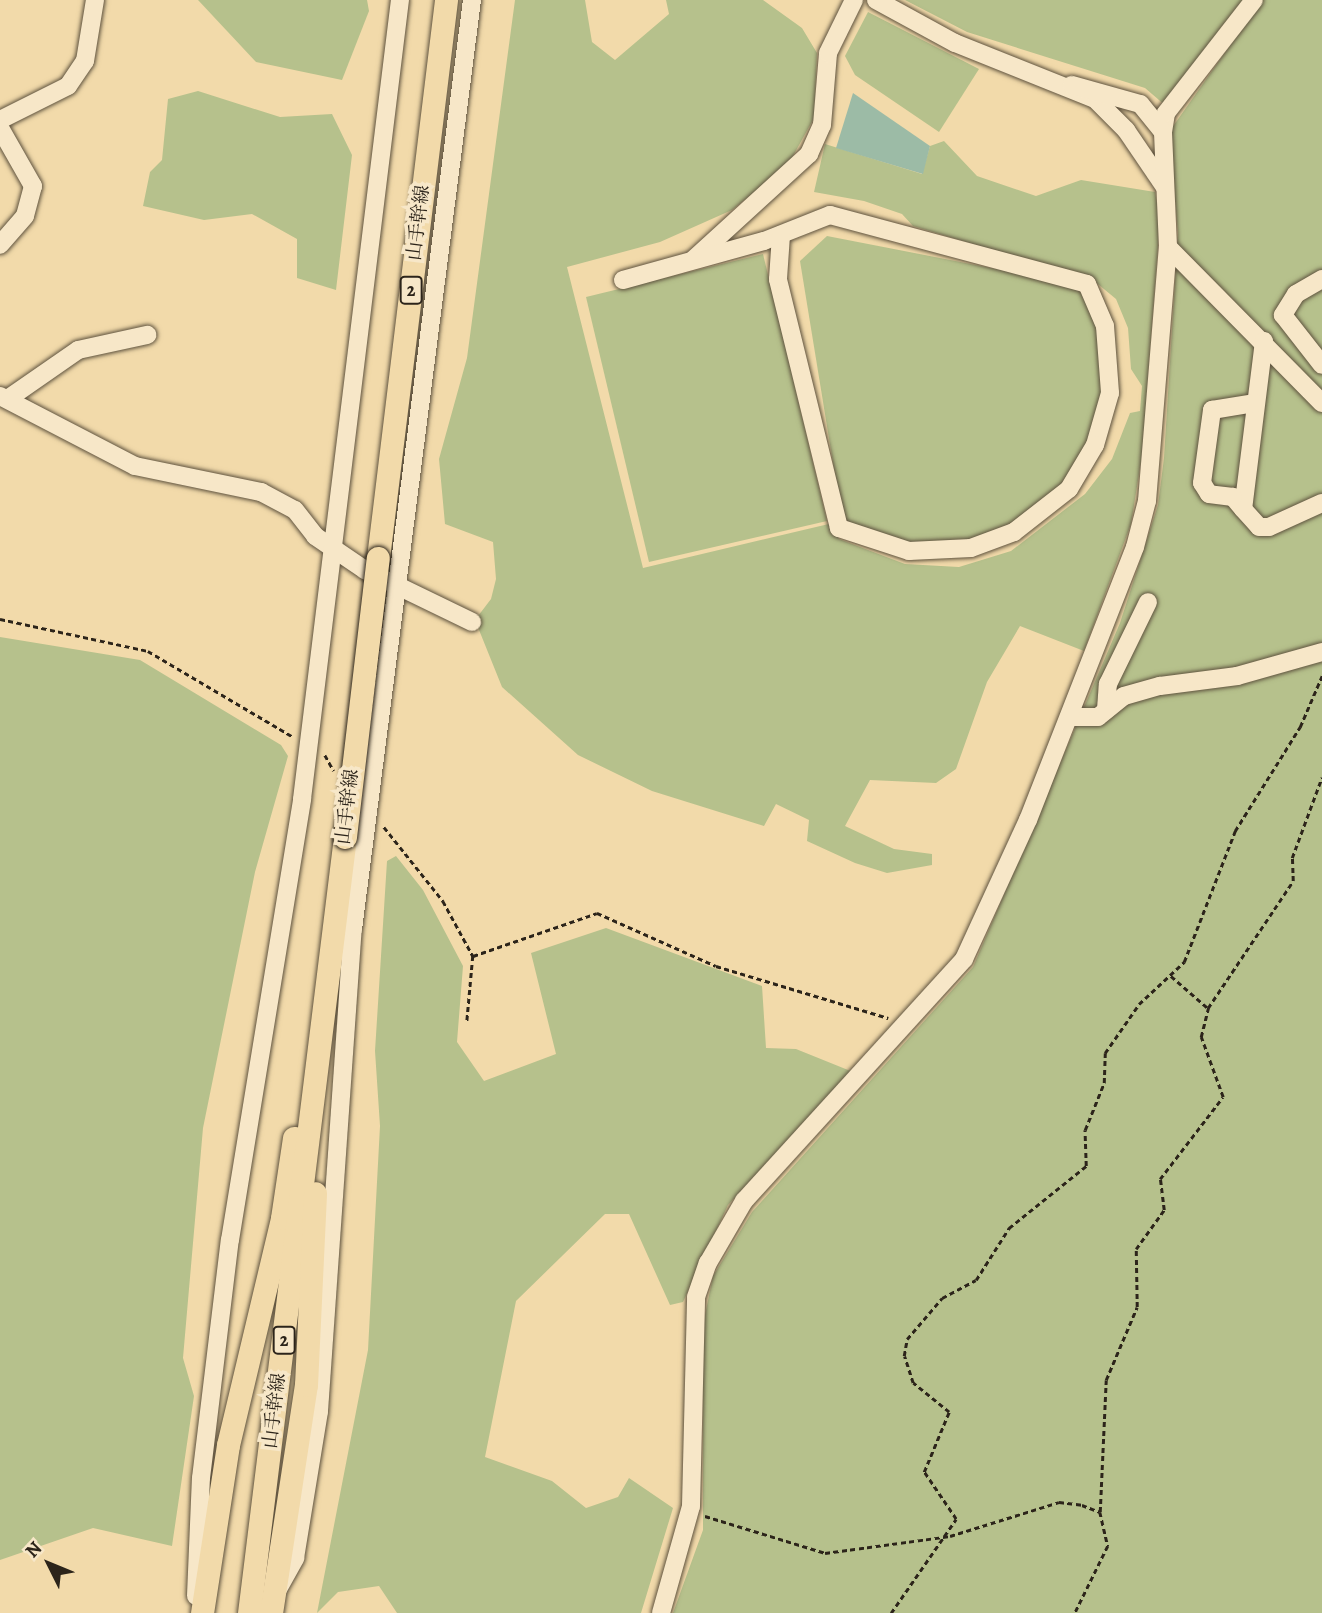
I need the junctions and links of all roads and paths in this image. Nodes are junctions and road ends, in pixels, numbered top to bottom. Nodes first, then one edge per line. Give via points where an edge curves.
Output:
1 (95, 0) edge
2 (400, 0) edge
3 (472, 0) edge
4 (854, 0) edge
5 (876, 0) edge
6 (1254, 0) edge
7 (445, 8) edge
8 (1073, 85) junction
9 (0, 121) edge
10 (0, 128) edge
11 (1163, 132) junction
12 (1164, 186) junction
13 (782, 235) junction
14 (0, 245) edge
15 (1168, 247) junction
16 (694, 259) junction
17 (1322, 279) edge
18 (623, 280) dead end
19 (147, 335) dead end
20 (1264, 341) junction
21 (1322, 365) edge
22 (5, 397) edge
23 (1255, 403) junction
24 (1322, 403) edge
25 (1322, 503) edge
26 (1243, 509) junction
27 (333, 544) junction
28 (397, 586) junction
29 (1148, 602) dead end
30 (0, 619) edge
31 (472, 622) dead end
32 (1322, 652) edge
33 (1322, 676) edge
34 (1106, 710) junction
35 (1070, 717) junction
36 (308, 746) junction
37 (337, 777) dead end
38 (1322, 777) edge
39 (369, 811) junction
40 (330, 935) junction
41 (473, 956) junction
42 (1170, 975) junction
43 (1208, 1008) junction
44 (467, 1022) dead end
45 (910, 1025) junction
46 (318, 1068) junction
47 (691, 1506) junction
48 (1100, 1512) junction
49 (950, 1536) junction
50 (272, 1606) edge
51 (195, 1613) edge
52 (202, 1613) edge
53 (250, 1613) edge
54 (661, 1613) edge
55 (891, 1613) edge
56 (1076, 1613) edge

1 - 9 street via 85,61 68,86
2 - 27 street
3 - 28 street
4 - 16 street via 828,53 822,125 809,154
5 - 8 street via 955,44
6 - 11 street via 1166,113
7 - 40 main road, 山手幹線 / 2, bridge
8 - 11 street via 1140,104
8 - 12 street via 1126,130
10 - 14 street via 33,186 25,216
11 - 12 street
12 - 15 street
13 - 13 street via 813,218 849,217 1087,284 1105,326 1111,393 1096,445 1069,489 1014,532 971,548 909,551 839,528 778,279
13 - 16 street
15 - 20 street
15 - 35 street via 1147,501 1118,600
16 - 18 street
17 - 21 street via 1296,294 1283,316
19 - 22 street via 78,350
20 - 23 street
20 - 24 street
22 - 27 street via 135,466 261,492 295,510 315,536
23 - 26 street
23 - 26 street via 1212,410 1202,484 1209,494 1233,497
25 - 26 street via 1269,527 1259,527
27 - 28 street
27 - 36 street
28 - 31 street
28 - 39 street
29 - 34 street via 1108,684
30 - 36 path via 148,651
32 - 34 street via 1237,676 1160,686 1124,696
33 - 42 path via 1300,727 1235,831 1184,962
34 - 35 street via 1098,717
35 - 45 street via 979,932
36 - 37 path via 324,754
36 - 51 street via 230,1240 201,1478
38 - 43 path via 1295,848 1293,881
39 - 41 path via 443,901
39 - 50 street via 347,990 319,1411 295,1558
40 - 46 main road, 山手幹線 / 2
40 - 52 main road via 282,1218 228,1445
41 - 44 path
41 - 45 path via 597,913 611,915 716,966
42 - 43 path
42 - 49 path via 1139,1004 1105,1053 1104,1083 1085,1130 1086,1166 1009,1228 976,1280 942,1298 907,1339 904,1356 913,1382 949,1412 924,1472 953,1507
43 - 48 path via 1200,1037 1223,1097 1160,1179 1164,1210 1136,1249 1137,1307 1106,1380
45 - 47 street via 744,1202 708,1263 696,1297
46 - 50 main road via 311,1341
46 - 53 main road, 山手幹線 / 2
47 - 49 path via 789,1546 825,1553
47 - 54 street
48 - 49 path via 1059,1502
48 - 56 path via 1108,1546
49 - 55 path

